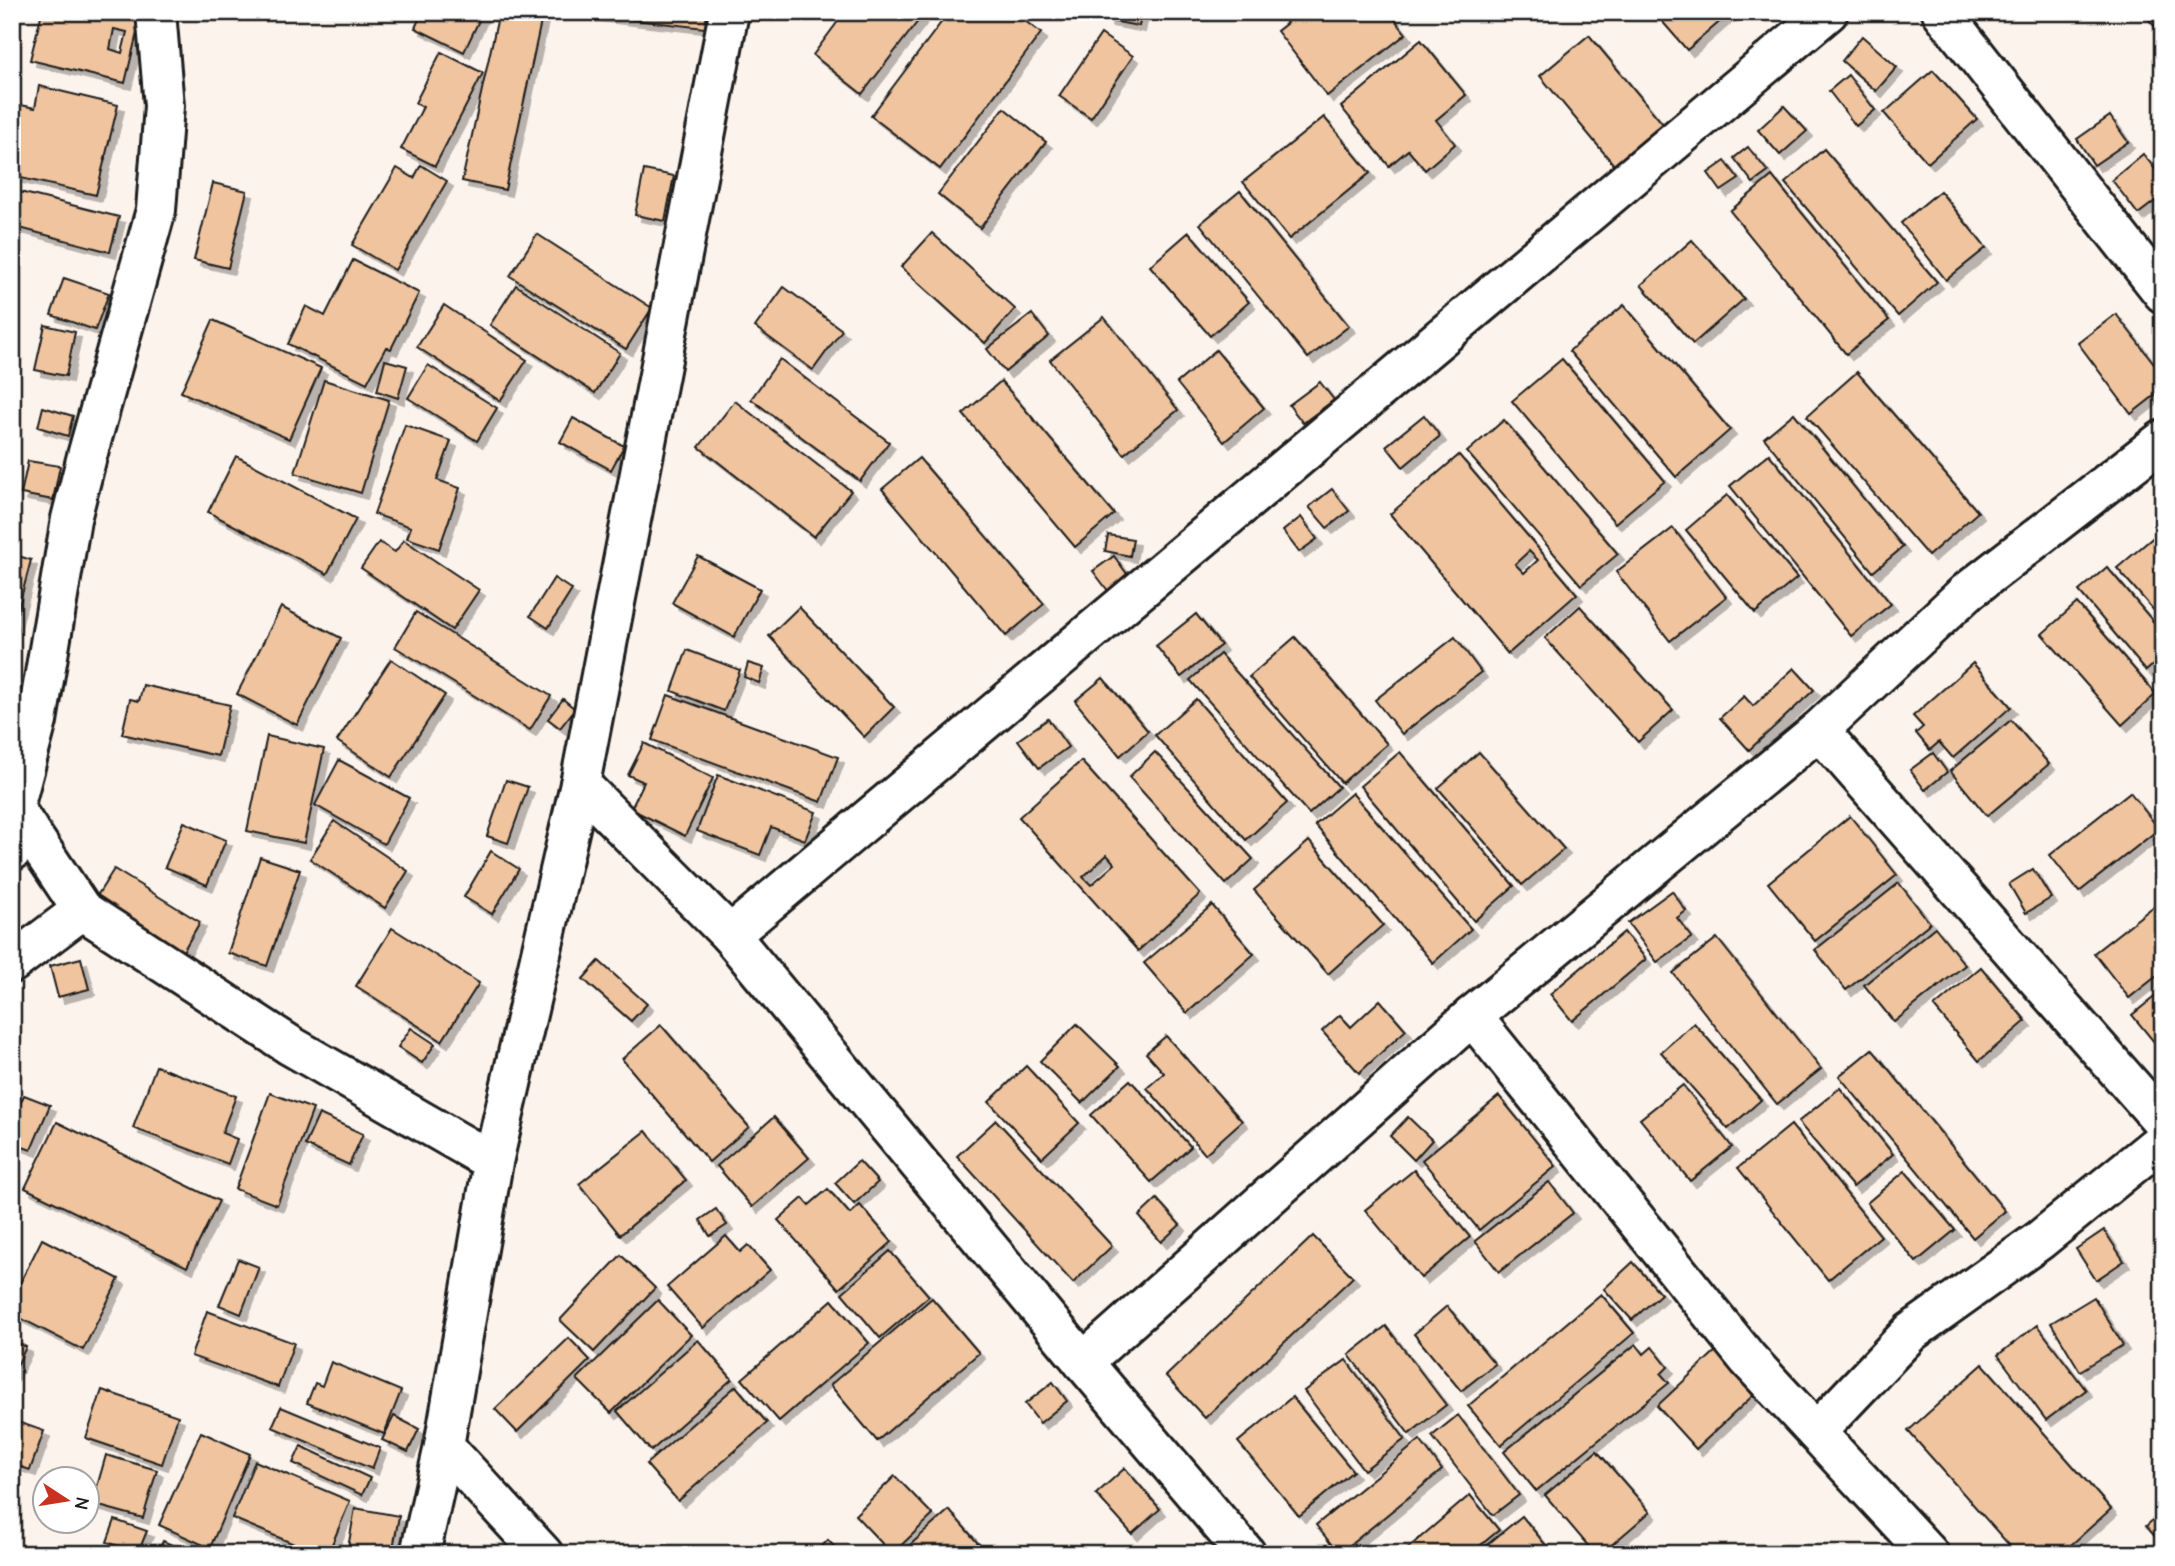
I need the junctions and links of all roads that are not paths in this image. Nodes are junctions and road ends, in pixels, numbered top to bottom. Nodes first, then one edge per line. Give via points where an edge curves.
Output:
1 (156, 12) edge
2 (729, 12) edge
3 (1828, 12) edge
4 (1942, 12) edge
5 (2163, 293) edge
6 (2163, 440) edge
7 (24, 716) edge
8 (1819, 730) junction
9 (580, 784) junction
10 (14, 808) junction
11 (12, 851) edge
12 (82, 910) junction
13 (730, 935) junction
14 (12, 963) edge
15 (1472, 1016) junction
16 (2163, 1122) edge
17 (2163, 1140) edge
18 (492, 1162) junction
19 (1083, 1362) junction
20 (1816, 1432) junction
21 (444, 1446) junction
22 (420, 1554) edge
23 (543, 1554) edge
24 (1246, 1554) edge
25 (1929, 1554) edge

1 - 7 street via 164,106 156,209 87,456
2 - 9 street
3 - 13 street
4 - 5 street
6 - 8 street via 1968,592
7 - 10 street
8 - 15 street
8 - 16 street
9 - 13 street
9 - 18 street
10 - 11 street
10 - 12 street
12 - 14 street
12 - 18 street via 291,1046
13 - 19 street
15 - 19 street
15 - 20 street via 1748,1359
17 - 20 street via 2040,1240 1911,1332
18 - 21 street
19 - 24 street
20 - 25 street
21 - 22 street
21 - 23 street

